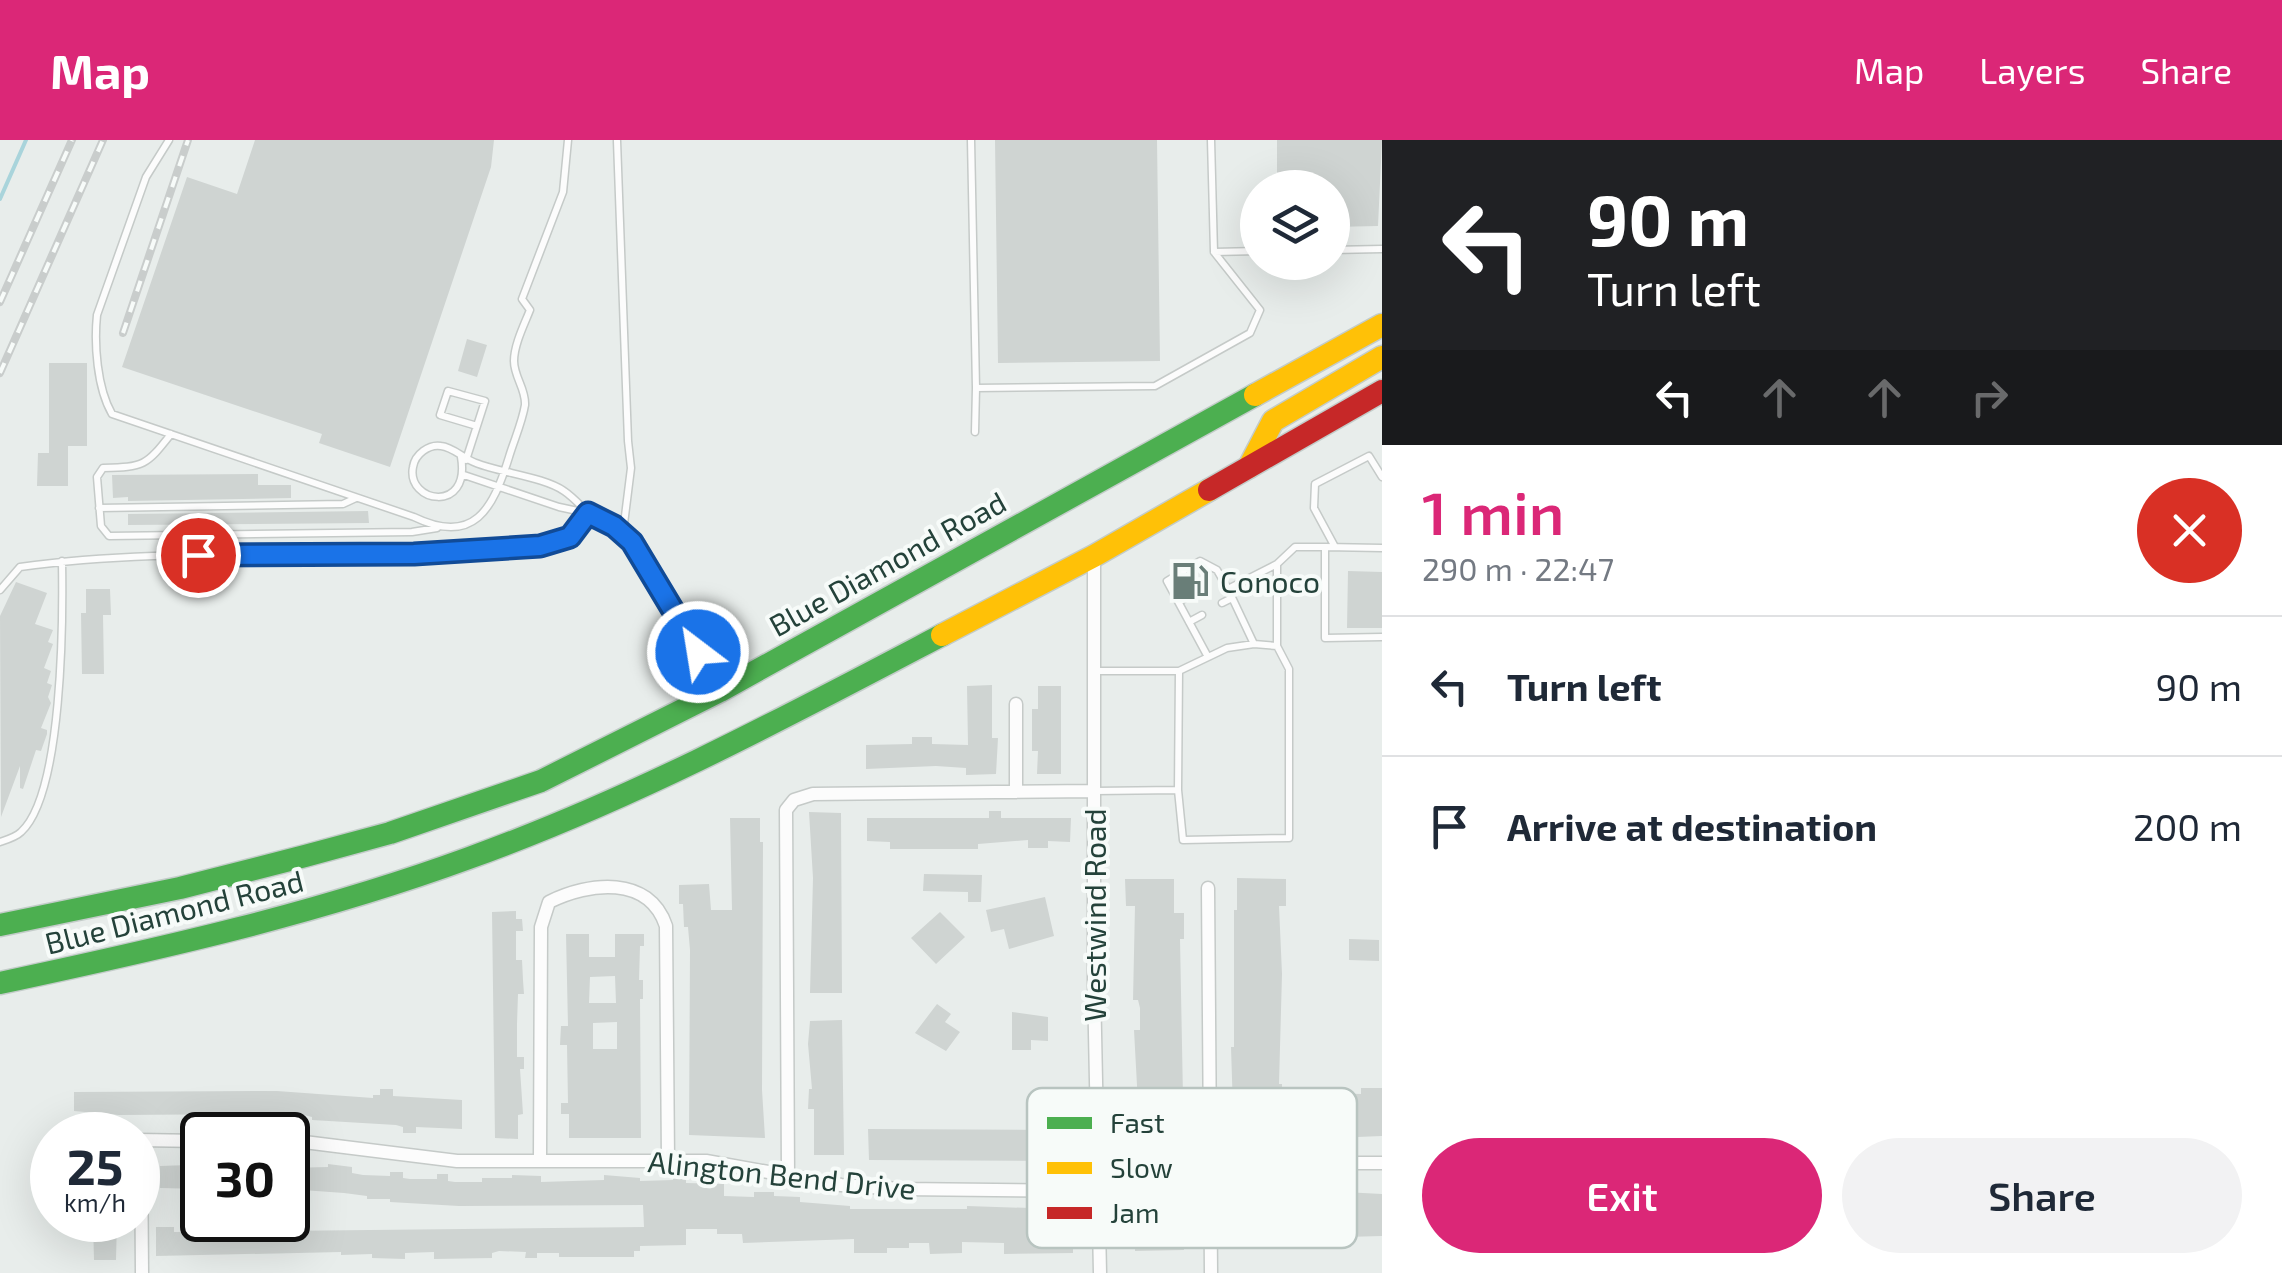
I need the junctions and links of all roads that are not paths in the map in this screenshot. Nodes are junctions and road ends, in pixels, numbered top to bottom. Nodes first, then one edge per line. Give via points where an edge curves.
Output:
1 (169, 140) edge
2 (568, 140) edge
3 (971, 140) edge
4 (1211, 140) edge
5 (617, 141) edge
6 (1382, 249) edge
7 (1350, 250) edge
8 (1240, 251) edge
9 (1214, 252) junction
10 (1382, 325) edge
11 (1382, 358) edge
12 (976, 388) junction
13 (1382, 391) edge
14 (477, 426) junction
15 (975, 432) dead end
16 (171, 434) junction
17 (464, 458) junction
18 (1248, 468) junction
19 (504, 472) junction
20 (464, 475) junction
21 (1382, 478) edge
22 (500, 487) junction
23 (357, 498) junction
24 (99, 512) junction
25 (588, 513) junction
26 (437, 528) junction
27 (623, 534) junction
28 (1325, 548) junction
29 (1335, 548) junction
30 (1382, 548) edge
31 (1094, 556) junction
32 (62, 561) junction
33 (1277, 564) junction
34 (1223, 578) junction
35 (1212, 584) dead end
36 (0, 590) edge
37 (1230, 593) junction
38 (1190, 596) dead end
39 (1179, 602) junction
40 (1222, 603) dead end
41 (1202, 614) dead end
42 (1189, 622) junction
43 (1382, 637) edge
44 (1254, 644) junction
45 (1277, 646) junction
46 (1208, 657) junction
47 (1094, 671) junction
48 (1179, 671) junction
49 (720, 691) junction
50 (1016, 704) dead end
51 (1094, 790) junction
52 (1178, 790) junction
53 (1016, 792) junction
54 (0, 842) edge
55 (1208, 888) dead end
56 (81, 908) junction
57 (0, 914) edge
58 (0, 925) edge
59 (0, 983) edge
60 (1097, 1088) edge
61 (1209, 1088) edge
62 (310, 1143) edge
63 (668, 1159) junction
64 (540, 1160) junction
65 (788, 1175) junction
66 (1027, 1190) edge
67 (141, 1242) edge
68 (1099, 1248) edge
69 (1211, 1248) edge
70 (142, 1273) edge
71 (1100, 1273) edge
72 (1211, 1273) edge

1 - 16 lane via 146,177 95,330 104,400 112,414
2 - 19 lane via 563,192 522,299 530,310 514,358 525,402
3 - 12 lane
4 - 9 lane
5 - 27 lane via 632,468
6 - 7 lane
8 - 9 lane
9 - 12 lane via 1260,310 1250,333 1203,361 1154,386
10 - 49 highway, Blue Diamond Road
11 - 18 highway via 1274,421
12 - 15 lane
13 - 18 highway, Blue Diamond Road
14 - 14 lane via 484,401 448,391 440,415
14 - 17 lane
16 - 23 lane
16 - 24 lane via 150,461 103,468 97,477
17 - 19 lane
17 - 20 lane
17 - 20 lane via 441,446 428,448 412,468 414,482 435,498 459,488
18 - 31 highway, Blue Diamond Road
19 - 22 lane
19 - 25 lane via 562,489
20 - 22 lane
21 - 29 lane via 1370,456 1315,484 1314,508
22 - 25 lane
22 - 26 lane via 474,522
23 - 24 lane via 343,504
23 - 26 lane
24 - 26 lane via 108,536
25 - 27 street
25 - 32 lane via 570,537 540,546
27 - 49 street
28 - 29 lane
28 - 33 lane via 1295,547
28 - 43 lane via 1324,638
29 - 30 lane
31 - 47 street, Westwind Road
31 - 59 highway, Blue Diamond Road via 738,742 470,858 212,937
32 - 36 lane via 20,567
32 - 54 lane via 63,654 44,795 21,832
33 - 37 lane
33 - 45 lane
34 - 35 lane
34 - 37 lane
34 - 39 lane via 1200,561 1168,581
37 - 40 lane
37 - 44 lane
38 - 39 lane
39 - 42 lane
41 - 42 lane
42 - 46 lane
44 - 45 lane
44 - 46 lane
45 - 52 lane via 1288,669 1289,838 1184,840
46 - 48 lane
47 - 48 lane
47 - 51 street, Westwind Road
48 - 52 lane
49 - 56 highway, Blue Diamond Road via 542,780 467,807 305,856
50 - 53 street
51 - 52 lane
51 - 53 street
51 - 60 street, Westwind Road
53 - 65 street via 812,794 786,810
55 - 61 street
56 - 57 highway
56 - 58 highway, Blue Diamond Road
62 - 64 street, Alington Bend Drive via 457,1160
63 - 64 street, Alington Bend Drive
63 - 64 street via 666,926 659,906 634,889 576,889 549,902 541,927
63 - 65 street, Alington Bend Drive
65 - 66 street, Alington Bend Drive via 842,1186
67 - 70 street
68 - 71 street, Westwind Road
69 - 72 street

